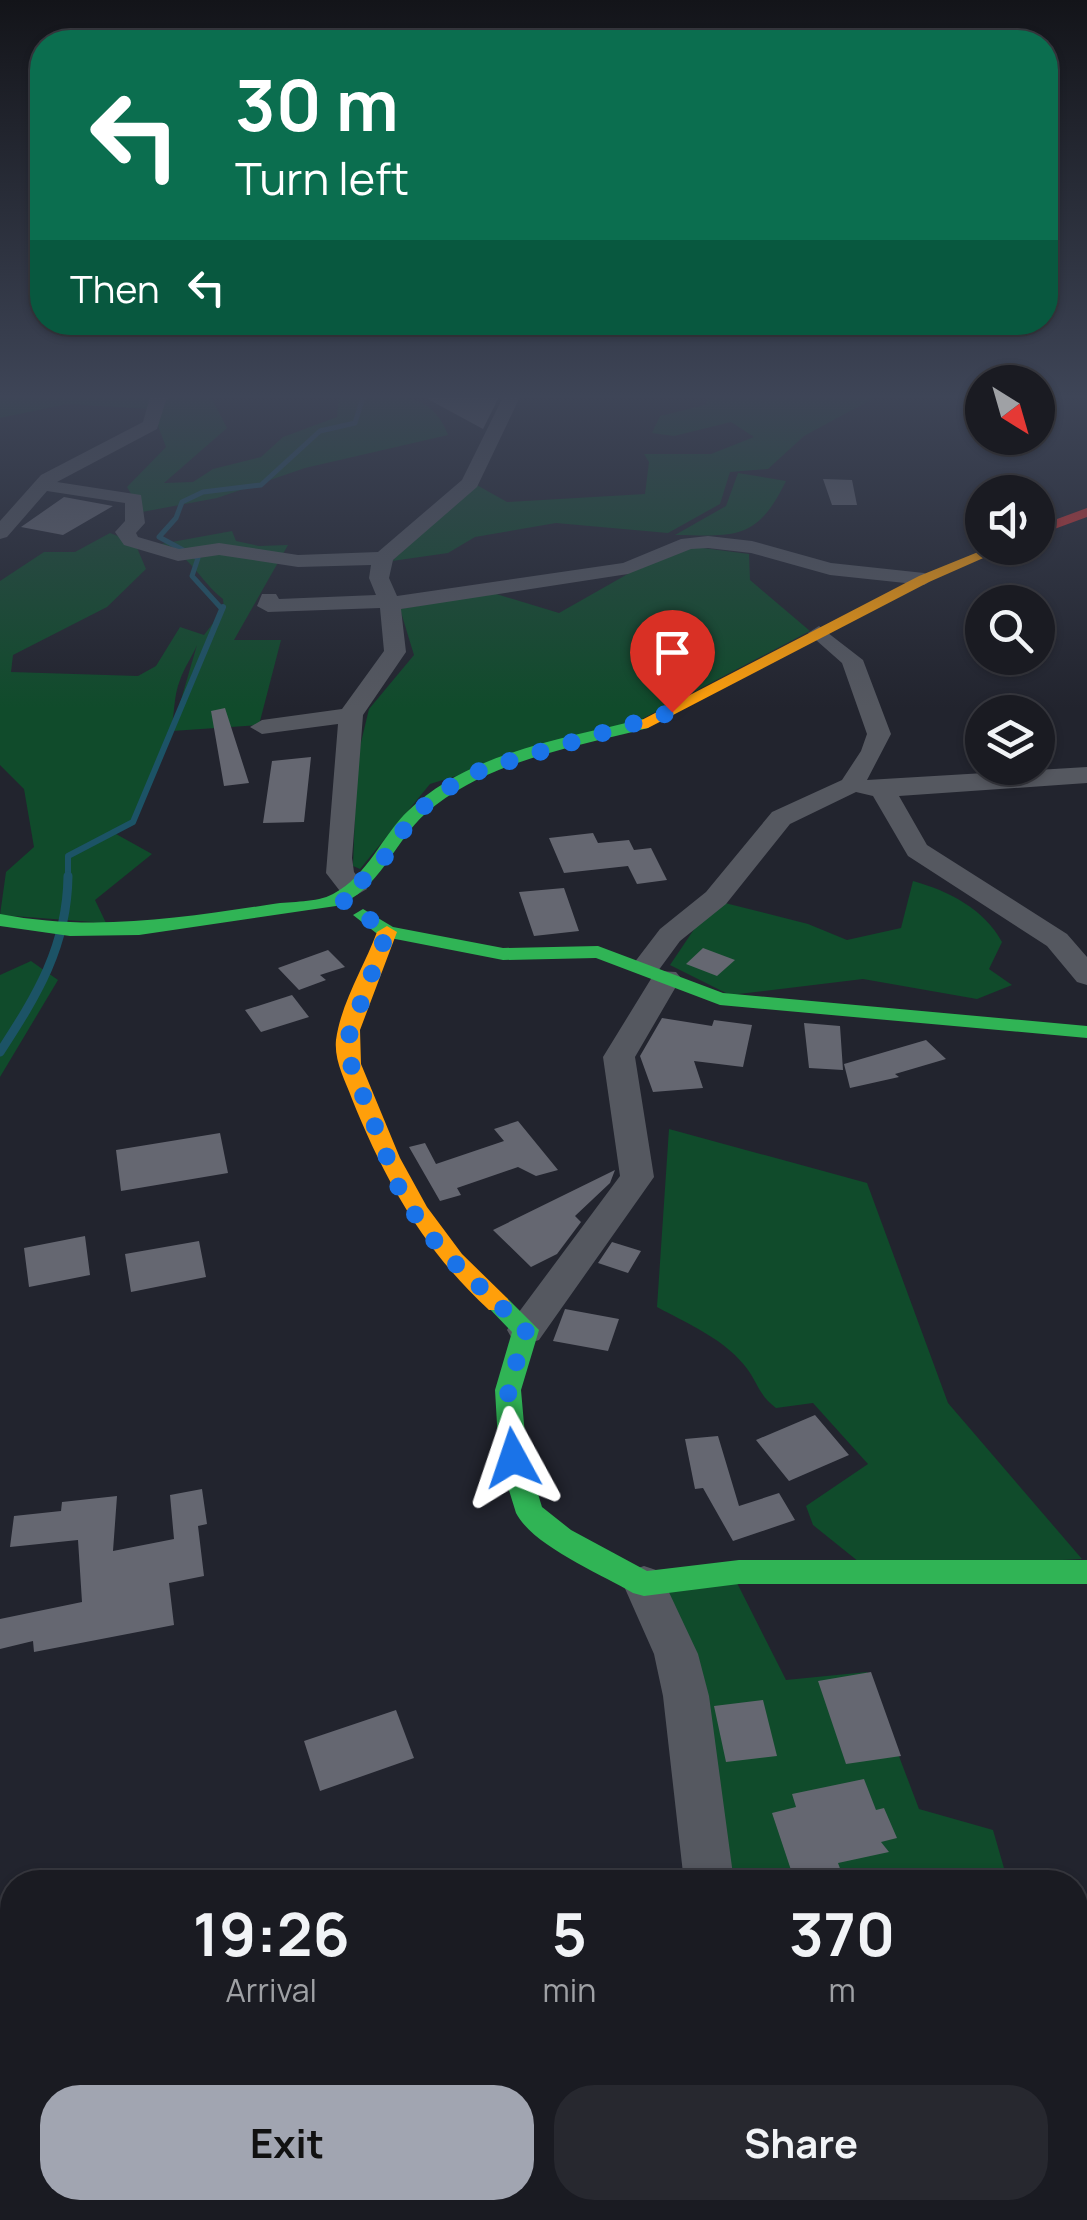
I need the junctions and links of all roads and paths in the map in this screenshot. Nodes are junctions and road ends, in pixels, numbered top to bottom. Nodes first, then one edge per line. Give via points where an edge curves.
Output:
1 (28, 501) edge
2 (134, 501) edge
3 (450, 501) edge
4 (1087, 512) edge
5 (1055, 524) edge
6 (0, 534) edge
7 (383, 558) junction
8 (965, 562) edge
9 (924, 579) junction
10 (269, 598) dead end
11 (389, 602) junction
12 (819, 633) junction
13 (351, 715) junction
14 (262, 726) dead end
15 (1087, 775) edge
16 (850, 785) junction
17 (882, 790) junction
18 (347, 894) junction
19 (0, 920) edge
20 (387, 932) junction
21 (656, 973) junction
22 (1087, 976) edge
23 (1087, 1032) edge
24 (526, 1330) junction
25 (1087, 1572) edge
26 (644, 1584) junction
27 (708, 1870) edge

1 - 6 street
2 - 7 street via 136,523 125,532 131,542 178,555 219,549 298,561
3 - 7 street
4 - 5 street
7 - 11 street via 379,578
8 - 9 street
9 - 11 street via 830,569 708,542 688,543 628,568
9 - 12 street
10 - 11 street via 268,606
11 - 13 street via 394,652
12 - 16 street via 852,660 878,734
12 - 18 street via 653,721 483,769 442,791
13 - 14 street
13 - 18 street via 339,858
15 - 17 street
16 - 17 street
16 - 21 street via 781,818 716,898 670,935
17 - 22 street via 916,850 1056,940
18 - 19 street via 137,932 45,931
18 - 20 street
20 - 21 street via 504,954 598,952
20 - 24 street via 347,1041 350,1062 416,1216 443,1252
21 - 23 street via 720,999
21 - 24 street via 618,1057 637,1177
24 - 26 street via 508,1390 513,1458 530,1513
25 - 26 street via 739,1572
26 - 27 street via 676,1654 686,1696

